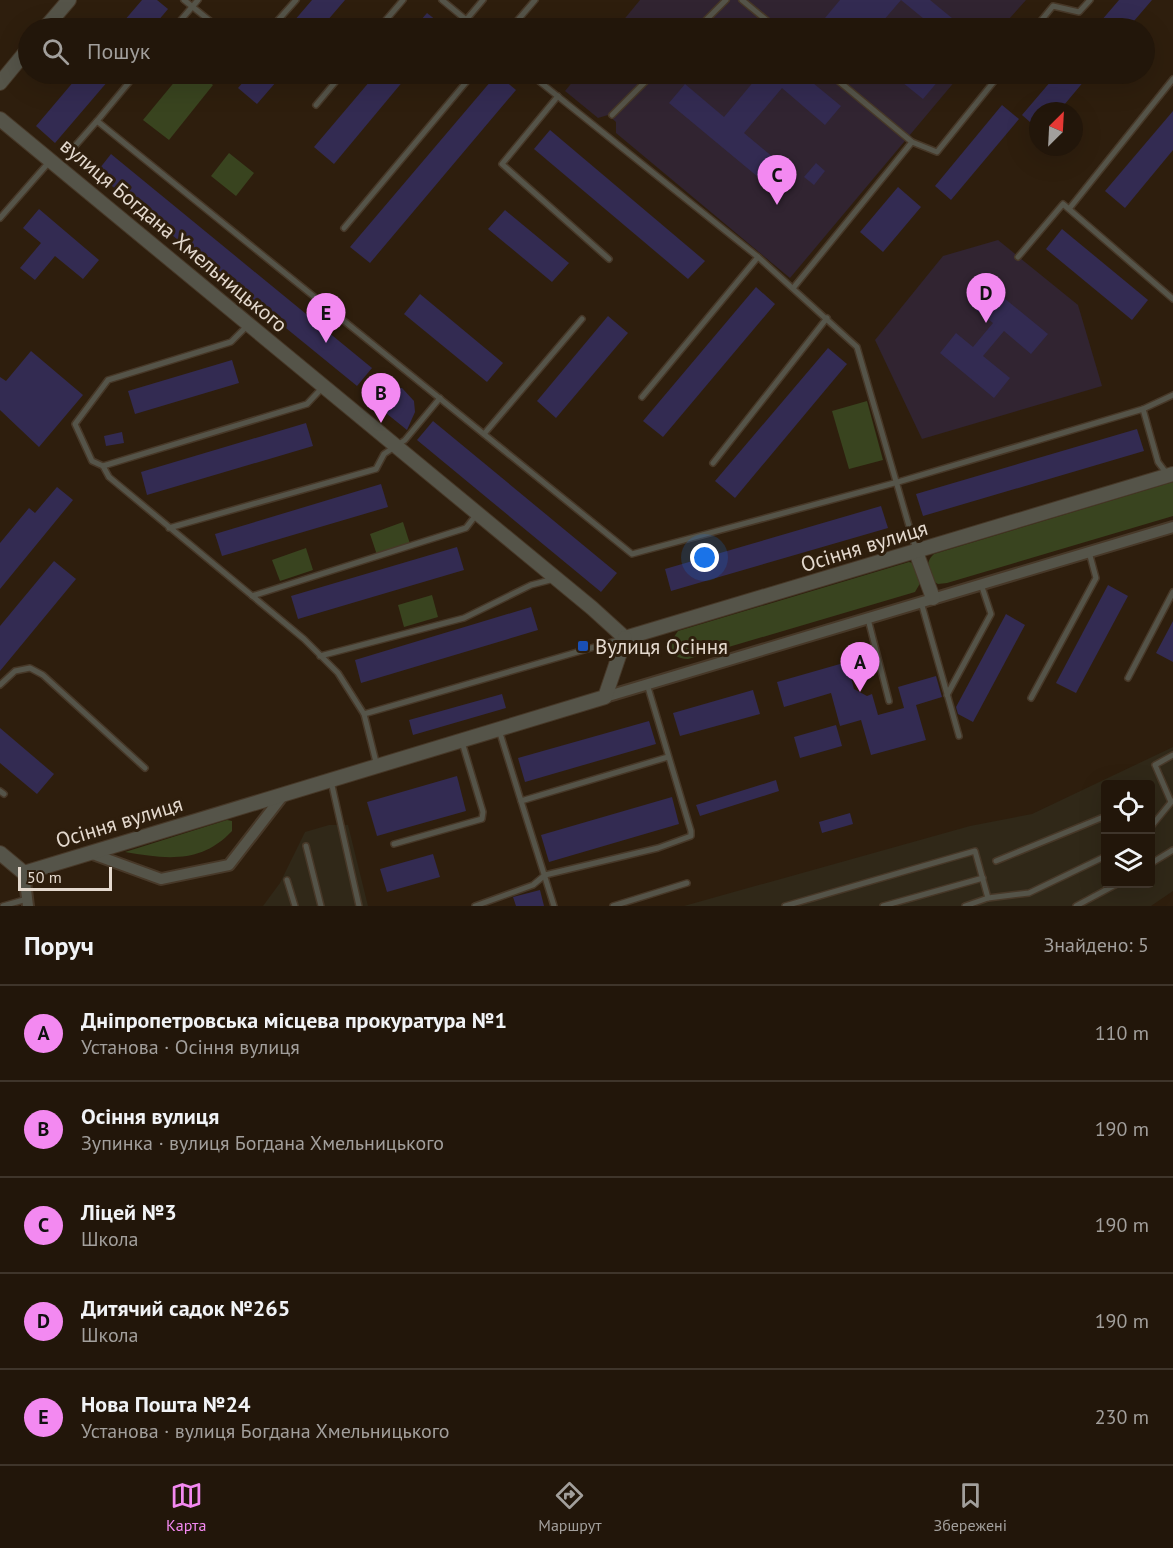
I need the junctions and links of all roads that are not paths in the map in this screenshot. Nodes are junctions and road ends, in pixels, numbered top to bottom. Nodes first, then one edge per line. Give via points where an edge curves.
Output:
1 (69, 0) edge
2 (184, 0) edge
3 (198, 0) edge
4 (296, 0) edge
5 (403, 0) edge
6 (442, 0) edge
7 (483, 0) edge
8 (535, 0) edge
9 (726, 0) edge
10 (742, 0) edge
11 (1047, 0) edge
12 (1090, 0) edge
13 (1053, 6) junction
14 (192, 7) junction
15 (54, 18) edge
16 (183, 18) edge
17 (206, 18) edge
18 (280, 18) edge
19 (388, 18) edge
20 (464, 18) edge
21 (468, 18) edge
22 (520, 18) edge
23 (708, 18) edge
24 (764, 18) edge
25 (1043, 18) edge
26 (18, 61) edge
27 (1173, 79) edge
28 (0, 83) edge
29 (128, 84) edge
30 (334, 84) edge
31 (465, 84) edge
32 (543, 84) edge
33 (643, 84) edge
34 (842, 84) edge
35 (991, 84) edge
36 (558, 96) junction
37 (316, 105) dead end
38 (612, 115) dead end
39 (0, 119) edge
40 (97, 121) junction
41 (912, 142) junction
42 (75, 146) dead end
43 (51, 160) junction
44 (1068, 209) junction
45 (0, 218) edge
46 (344, 228) dead end
47 (758, 257) junction
48 (1018, 257) dead end
49 (609, 259) dead end
50 (794, 287) junction
51 (1173, 299) edge
52 (827, 318) junction
53 (582, 319) dead end
54 (250, 324) junction
55 (323, 386) junction
56 (1173, 395) edge
57 (642, 397) dead end
58 (440, 398) junction
59 (1143, 409) junction
60 (484, 434) junction
61 (395, 446) junction
62 (712, 463) dead end
63 (103, 466) junction
64 (1171, 475) edge
65 (898, 482) junction
66 (477, 514) junction
67 (1173, 527) edge
68 (169, 528) junction
69 (916, 552) junction
70 (1089, 552) junction
71 (555, 579) junction
72 (981, 584) junction
73 (1173, 592) edge
74 (252, 596) junction
75 (927, 600) junction
76 (868, 617) junction
77 (625, 638) junction
78 (320, 656) junction
79 (1128, 678) dead end
80 (647, 684) junction
81 (0, 685) edge
82 (947, 695) junction
83 (605, 697) junction
84 (1031, 698) dead end
85 (889, 701) dead end
86 (364, 714) junction
87 (499, 729) junction
88 (959, 736) dead end
89 (462, 740) junction
90 (1173, 755) edge
91 (668, 757) junction
92 (377, 766) junction
93 (145, 768) dead end
94 (331, 780) junction
95 (284, 794) junction
96 (521, 801) junction
97 (1172, 801) edge
98 (1101, 818) edge
99 (1155, 822) edge
100 (394, 844) dead end
101 (306, 846) dead end
102 (1173, 850) edge
103 (0, 853) edge
104 (90, 853) junction
105 (1101, 858) edge
106 (996, 861) dead end
107 (1155, 861) edge
108 (24, 873) junction
109 (544, 875) junction
110 (983, 878) junction
111 (287, 880) dead end
112 (687, 883) dead end
113 (1110, 888) edge
114 (988, 898) junction
115 (28, 902) edge
116 (3, 906) edge
117 (295, 906) edge
118 (321, 906) edge
119 (359, 906) edge
120 (475, 906) edge
121 (554, 906) edge
122 (613, 906) edge
123 (785, 906) edge
124 (883, 906) edge
125 (965, 906) edge
126 (1076, 906) edge

1 - 15 street
2 - 14 lane
3 - 14 lane
4 - 18 lane
5 - 19 lane
6 - 20 lane
7 - 21 lane
8 - 22 lane
9 - 23 lane
10 - 24 lane
11 - 13 lane
12 - 13 lane via 1079,12
13 - 25 lane
14 - 16 lane
14 - 17 lane
26 - 28 street
27 - 44 lane
29 - 40 lane
30 - 37 lane
31 - 46 lane
32 - 36 lane
33 - 38 lane
34 - 41 lane
35 - 41 lane via 937,152
36 - 47 lane
36 - 49 lane via 502,164
39 - 43 street, вулиця Богдана Хмельницького
40 - 42 lane
40 - 58 lane
41 - 50 lane
43 - 45 lane
43 - 54 street, вулиця Богдана Хмельницького
44 - 48 lane via 1063,204
44 - 51 lane
47 - 50 lane
47 - 57 lane
50 - 52 lane
52 - 62 lane
52 - 65 lane via 857,347
53 - 60 lane
54 - 55 street, вулиця Богдана Хмельницького
54 - 63 lane via 231,342 108,380 75,424 92,461
55 - 61 street, вулиця Богдана Хмельницького
55 - 63 lane via 307,404
56 - 59 lane
58 - 60 lane
58 - 61 lane via 405,440
59 - 64 lane via 1158,462
59 - 65 lane
60 - 65 lane via 632,554
61 - 66 street, вулиця Богдана Хмельницького
61 - 68 lane via 384,454 376,469
63 - 68 lane via 109,477
64 - 69 street, Осіння вулиця
65 - 69 lane
66 - 71 street, вулиця Богдана Хмельницького
66 - 74 lane via 466,528
67 - 70 street, Осіння вулиця
68 - 74 lane
69 - 75 street
69 - 77 street, Осіння вулиця
70 - 72 street, Осіння вулиця
70 - 84 lane via 1096,578
71 - 77 street, вулиця Богдана Хмельницького
71 - 78 lane via 531,585 464,618
72 - 75 street, Осіння вулиця
72 - 82 lane via 991,614
73 - 79 lane
74 - 78 lane
75 - 76 street, Осіння вулиця
75 - 82 lane
76 - 80 street, Осіння вулиця
76 - 85 lane
77 - 83 street
77 - 86 lane
78 - 86 lane via 338,673
80 - 83 street, Осіння вулиця
80 - 91 lane
81 - 93 lane via 15,671 30,668 43,675
82 - 88 lane
83 - 87 street, Осіння вулиця
86 - 92 lane
87 - 89 street, Осіння вулиця
87 - 96 lane
89 - 92 street, Осіння вулиця
89 - 100 lane via 482,819
90 - 97 lane via 1155,765
91 - 96 lane
91 - 109 lane via 691,836 658,848
92 - 94 street, Осіння вулиця
94 - 95 street, Осіння вулиця
94 - 119 lane
95 - 104 street, Осіння вулиця
95 - 104 street via 229,865 161,879
96 - 109 lane
97 - 99 lane
98 - 106 lane
101 - 118 lane
102 - 107 lane
103 - 108 street
104 - 108 street, Осіння вулиця
105 - 114 lane via 1029,893
108 - 115 street
109 - 120 lane via 533,885
109 - 121 lane
110 - 114 lane
110 - 123 lane via 975,851
110 - 124 lane
111 - 117 lane
112 - 122 lane
113 - 126 lane
114 - 125 lane
115 - 116 lane

